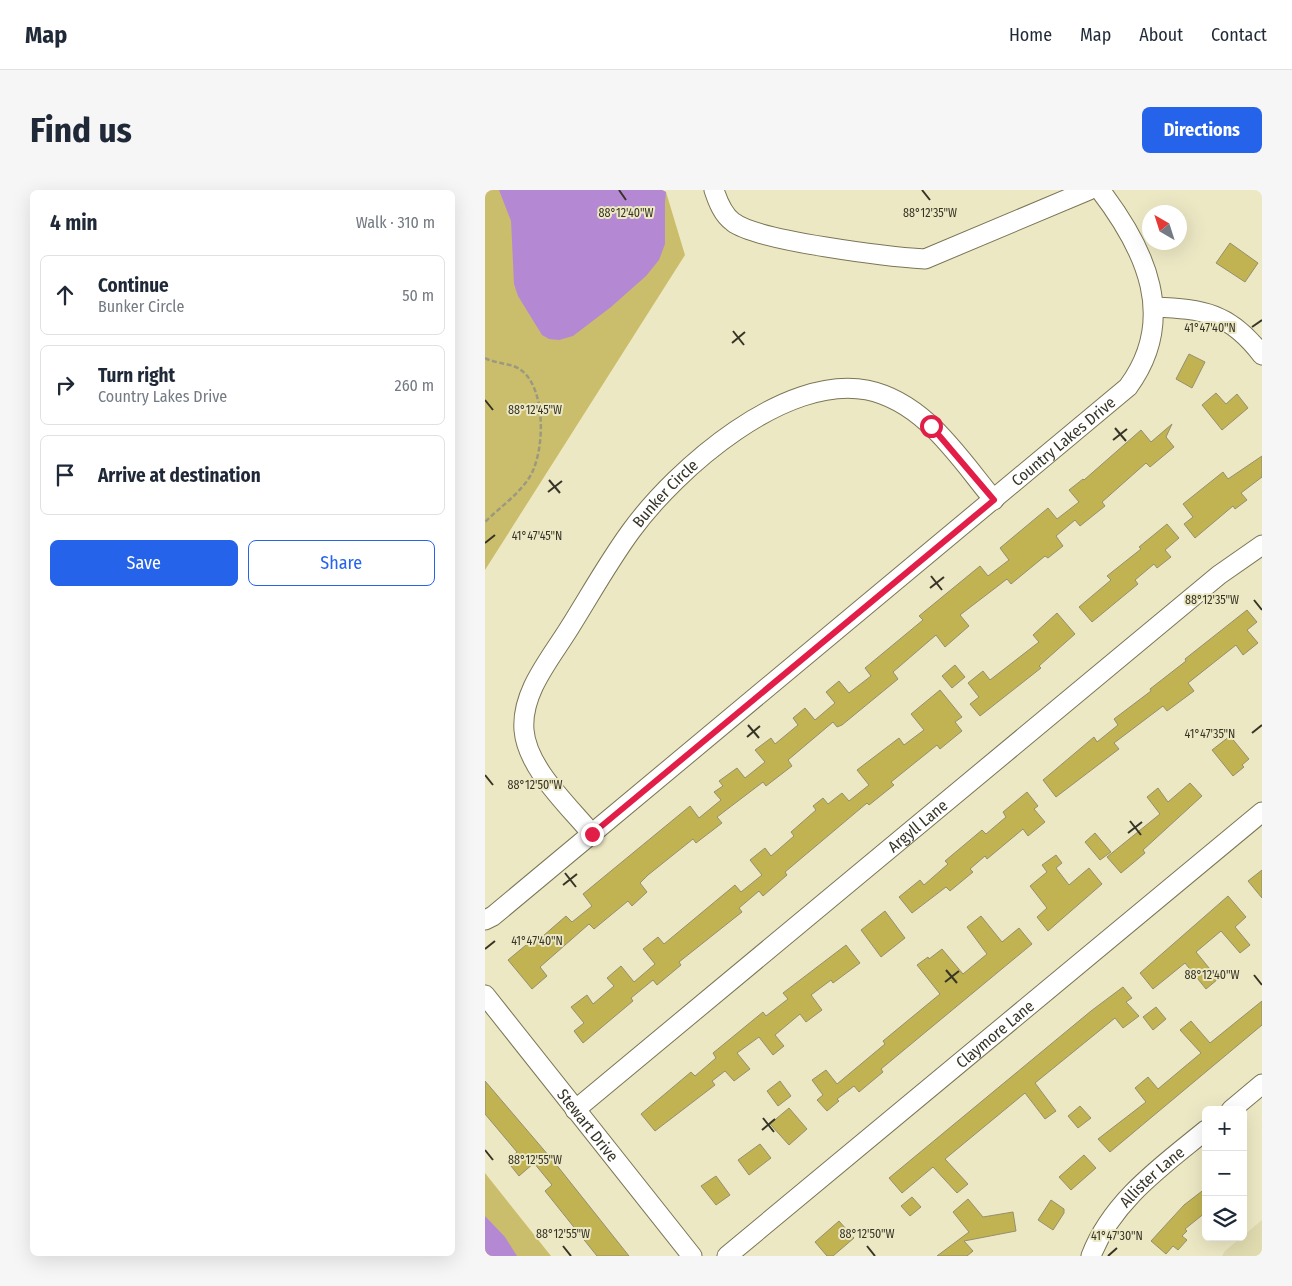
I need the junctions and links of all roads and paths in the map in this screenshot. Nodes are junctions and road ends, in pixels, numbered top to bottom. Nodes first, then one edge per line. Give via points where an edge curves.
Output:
1 (714, 190) edge
2 (1089, 190) edge
3 (1101, 190) edge
4 (1154, 307) junction
5 (1262, 355) edge
6 (485, 358) edge
7 (994, 500) junction
8 (485, 522) edge
9 (1262, 545) edge
10 (1262, 812) edge
11 (592, 834) junction
12 (485, 920) edge
13 (485, 995) edge
14 (1262, 1084) edge
15 (1236, 1106) edge
16 (575, 1110) junction
17 (1202, 1133) edge
18 (693, 1256) edge
19 (727, 1256) edge
20 (1091, 1256) edge

1 - 2 street via 719,205 733,222 758,234 897,258 925,259
3 - 4 street, Country Lakes Drive via 1139,252
4 - 5 street via 1190,308 1225,319 1243,333
4 - 7 street, Country Lakes Drive via 1151,338 1144,360 1128,387
6 - 8 path via 520,369 532,383 540,402 539,442 534,467 519,489
7 - 11 street, Country Lakes Drive
7 - 11 street, Bunker Circle via 919,414 890,397 868,390 826,389 798,397 764,414 702,457 675,481 632,529 527,700 524,722 529,752 542,774
9 - 16 street, Argyll Lane via 1219,575
10 - 19 street, Claymore Lane
11 - 12 street, Country Lakes Drive
13 - 16 street, Stewart Drive
14 - 15 street
16 - 18 street, Stewart Drive
17 - 20 street, Allister Lane via 1127,1198 1109,1222

